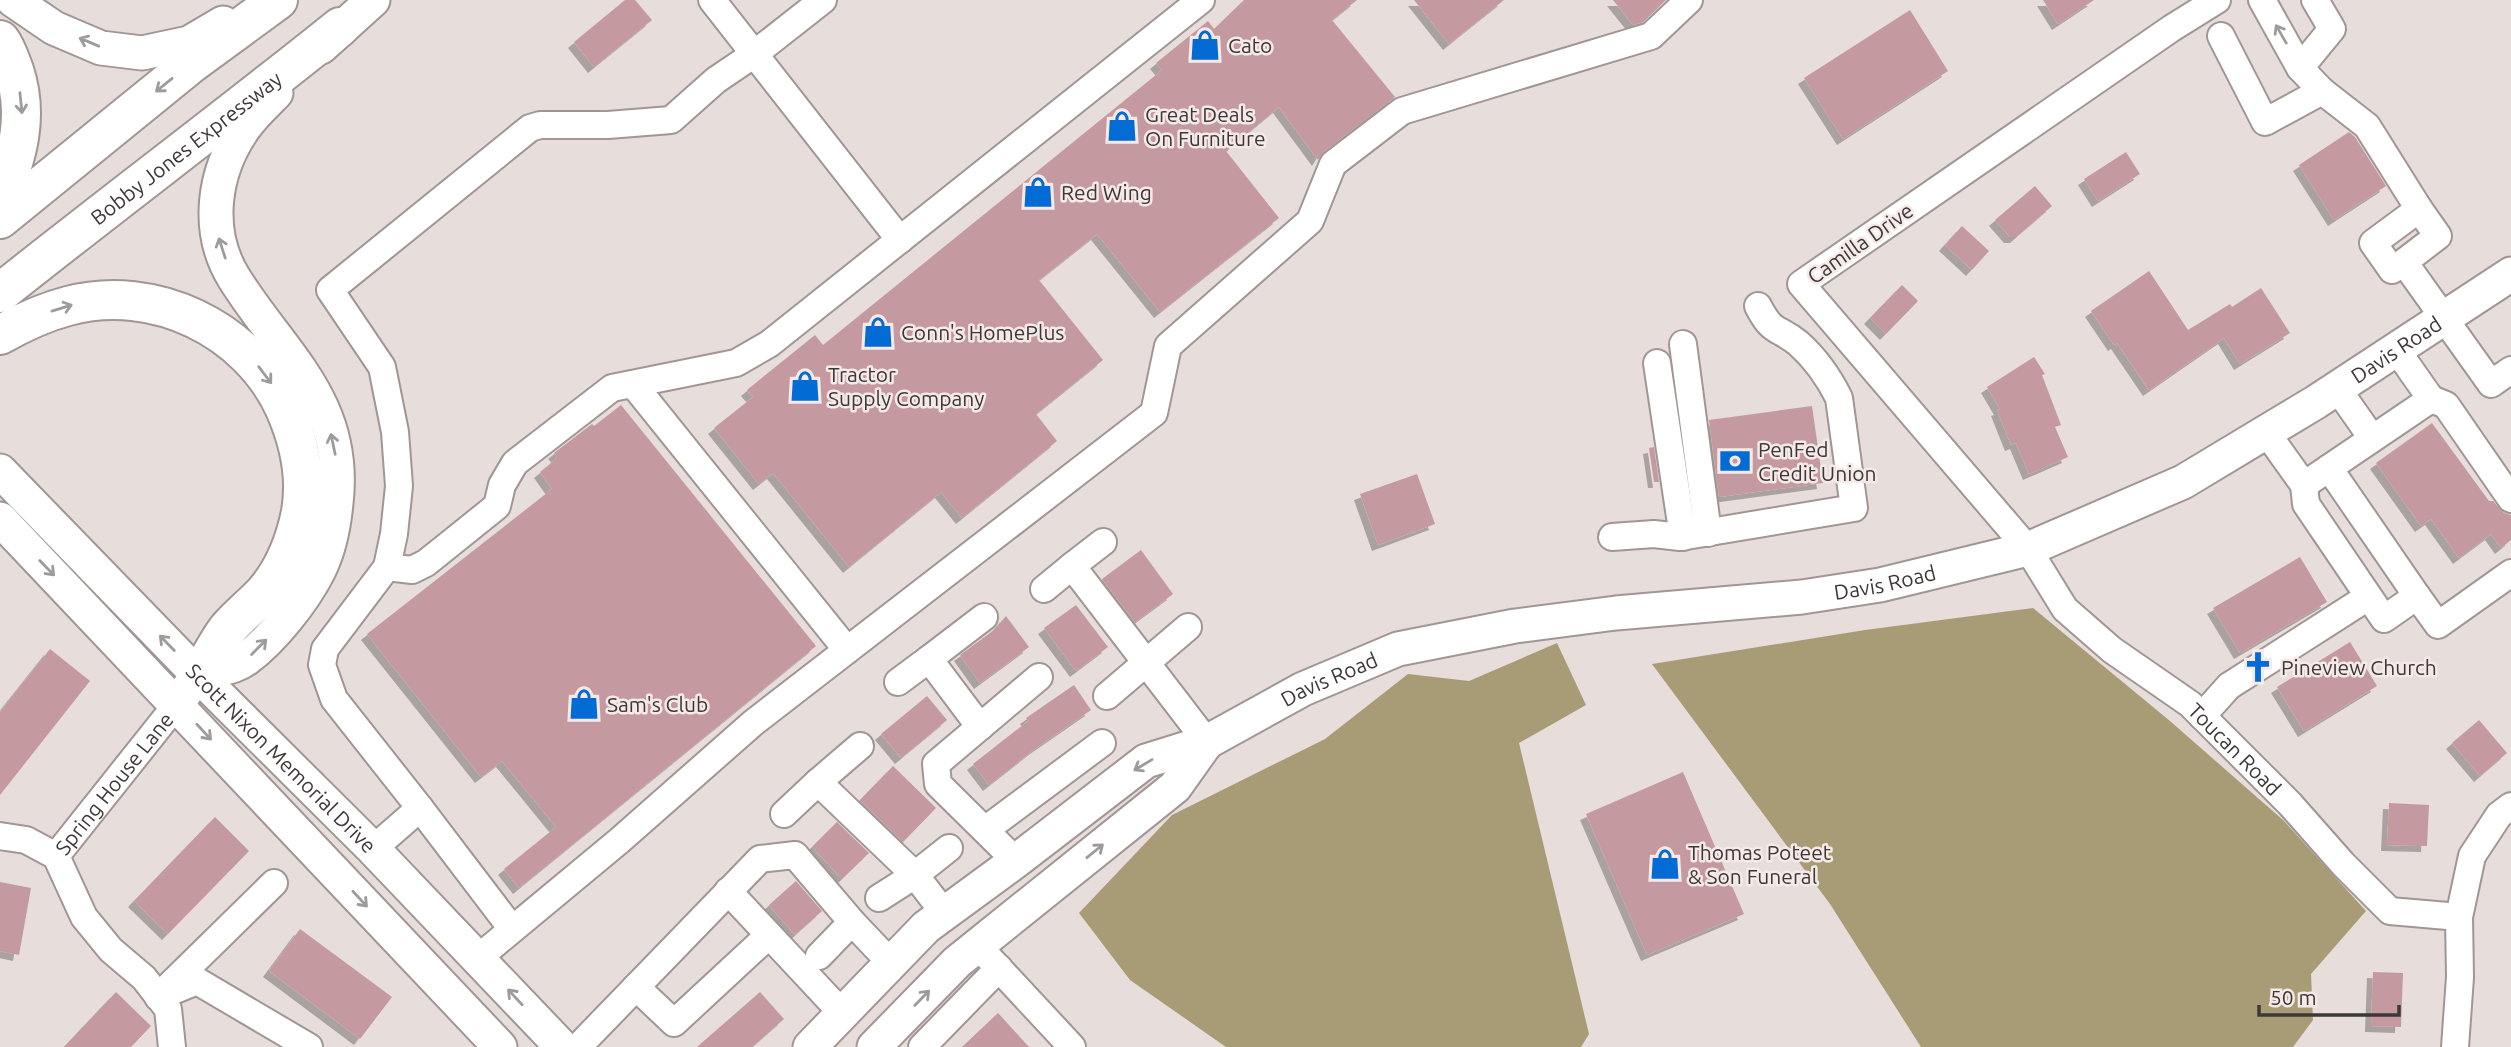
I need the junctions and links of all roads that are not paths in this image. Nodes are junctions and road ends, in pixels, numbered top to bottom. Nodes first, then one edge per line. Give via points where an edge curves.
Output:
1 (13, 0) edge
2 (265, 0) edge
3 (278, 0) edge
4 (373, 0) edge
5 (712, 0) edge
6 (823, 0) edge
7 (1201, 0) edge
8 (1689, 0) edge
9 (2217, 0) edge
10 (2262, 0) edge
11 (2315, 0) edge
12 (340, 27) junction
13 (2221, 36) dead end
14 (0, 40) edge
15 (753, 55) junction
16 (2300, 68) junction
17 (2322, 91) junction
18 (0, 198) edge
19 (2419, 208) junction
20 (0, 219) edge
21 (900, 240) junction
22 (2404, 262) junction
23 (2511, 274) edge
24 (0, 293) edge
25 (1758, 306) dead end
26 (2444, 318) junction
27 (0, 335) edge
28 (2396, 349) junction
29 (2511, 370) edge
30 (633, 384) junction
31 (2337, 388) junction
32 (2431, 399) junction
33 (2266, 432) junction
34 (2372, 438) junction
35 (2329, 468) junction
36 (0, 471) edge
37 (2304, 485) junction
38 (2511, 499) edge
39 (0, 519) edge
40 (1691, 535) junction
41 (1612, 537) dead end
42 (1103, 542) dead end
43 (2028, 549) junction
44 (1072, 566) junction
45 (387, 567) junction
46 (2511, 573) edge
47 (1044, 589) dead end
48 (2417, 596) junction
49 (2368, 597) junction
50 (984, 617) dead end
51 (1188, 627) dead end
52 (847, 650) junction
53 (929, 659) junction
54 (1145, 662) junction
55 (1039, 677) dead end
56 (898, 682) dead end
57 (188, 690) junction
58 (1107, 696) dead end
59 (2202, 716) junction
60 (980, 727) junction
61 (1207, 742) junction
62 (1102, 743) dead end
63 (860, 746) dead end
64 (818, 782) junction
65 (2511, 806) edge
66 (421, 808) junction
67 (784, 814) dead end
68 (985, 830) junction
69 (0, 836) edge
70 (948, 848) dead end
71 (373, 849) junction
72 (56, 856) junction
73 (1016, 861) junction
74 (915, 875) junction
75 (274, 883) dead end
76 (729, 891) junction
77 (879, 898) dead end
78 (945, 914) junction
79 (2459, 917) junction
80 (852, 922) junction
81 (512, 929) junction
82 (769, 935) junction
83 (819, 956) dead end
84 (988, 957) junction
85 (478, 958) junction
86 (890, 962) junction
87 (636, 987) junction
88 (158, 997) junction
89 (842, 1013) junction
90 (172, 1047) edge
91 (309, 1047) edge
92 (500, 1047) edge
93 (562, 1047) edge
94 (578, 1047) edge
95 (810, 1047) edge
96 (874, 1047) edge
97 (922, 1047) edge
98 (1072, 1047) edge
99 (2455, 1047) edge

2 -> 1 main road via 189,43 142,53 101,48 54,28
3 -> 20 highway via 192,63
4 - 12 main road, Bobby Jones Expressway
5 - 15 street
6 - 15 street
7 - 21 street
8 - 52 street via 1651,36 1402,111 1334,164 1310,220 1168,346 1154,413
9 - 43 street, Camilla Drive via 1801,284
16 -> 10 street
11 - 16 street via 2332,29
12 - 24 highway, Bobby Jones Expressway
57 -> 12 main road via 244,661 287,618 320,567 330,538 339,484 328,424 295,360 233,276 218,237 216,203 223,168 244,128
13 - 17 street via 2264,122
14 -> 18 highway via 18,82 22,105 17,148
15 - 21 street
15 - 45 street via 671,120 530,128 330,290 382,367 395,432 399,486
16 - 17 street
17 - 19 street via 2367,126
19 - 22 street via 2438,236
19 - 22 street via 2373,243 2392,270
21 - 30 street via 769,344 736,363
22 - 26 street
23 - 26 main road, Davis Road
25 - 40 street via 1770,327 1796,341 1833,385 1839,398 1854,508
26 - 28 main road, Davis Road
26 - 29 street via 2491,384
27 -> 57 highway via 69,305 135,302 199,320 229,337 276,389 293,428 304,475 294,540 278,574 228,629
28 - 31 main road, Davis Road
28 - 32 street
30 - 45 street via 612,388 515,463 497,506 426,563 412,570
30 - 52 street
31 - 33 main road, Davis Road
31 - 34 street
32 - 34 street
32 - 38 street via 2446,405
33 - 37 street
33 - 43 main road, Davis Road via 2183,482
34 - 35 street
35 - 37 street
35 - 48 street
57 -> 36 main road, Scott Nixon Memorial Drive
37 - 49 street via 2306,504
39 -> 57 main road, Scott Nixon Memorial Drive
40 - 40 street via 1666,357
40 - 41 street
42 - 44 street
43 - 59 street, Toucan Road via 2065,609
43 - 61 main road, Davis Road via 1880,585 1515,626 1398,649 1303,690
44 - 47 street
44 - 54 street
45 - 66 street via 325,649 323,665 334,699
46 - 48 street via 2438,625
48 - 49 street via 2384,619
49 - 59 street via 2229,686
50 - 53 street
51 - 54 street
52 - 81 street via 753,723
53 - 56 street
53 - 60 street
54 - 58 street
54 - 61 street
55 - 60 street
57 - 71 main road, Scott Nixon Memorial Drive
57 - 72 street, Spring House Lane
57 -> 92 main road, Scott Nixon Memorial Drive
59 - 79 street, Toucan Road via 2390,911
60 - 68 street via 936,764 938,785
61 -> 73 main road, Davis Road via 1146,761
84 -> 61 main road, Davis Road via 1175,787
62 - 68 street
63 - 64 street
64 - 67 street
64 - 74 street
65 - 79 street via 2499,815 2472,856
66 - 71 street
66 - 81 street
68 - 73 street
69 - 72 street via 26,840
70 - 74 street
71 - 85 main road, Scott Nixon Memorial Drive
72 - 88 street, Spring House Lane via 84,917
73 - 78 main road, Davis Road
74 - 77 street
74 - 78 street
75 - 88 street
76 - 80 street via 760,859 795,855
76 - 82 street
76 - 87 street
78 - 86 main road, Davis Road
79 - 99 street
80 - 83 street
80 - 86 street
81 - 85 street
82 - 87 street via 674,1023
82 - 89 street
96 -> 84 main road, Davis Road via 957,962
84 - 97 street
84 - 98 street
93 -> 85 main road, Scott Nixon Memorial Drive
86 - 89 main road, Davis Road
87 - 94 street
88 - 90 street, Spring House Lane via 168,1009
88 - 91 street via 197,981
89 - 95 main road, Davis Road

